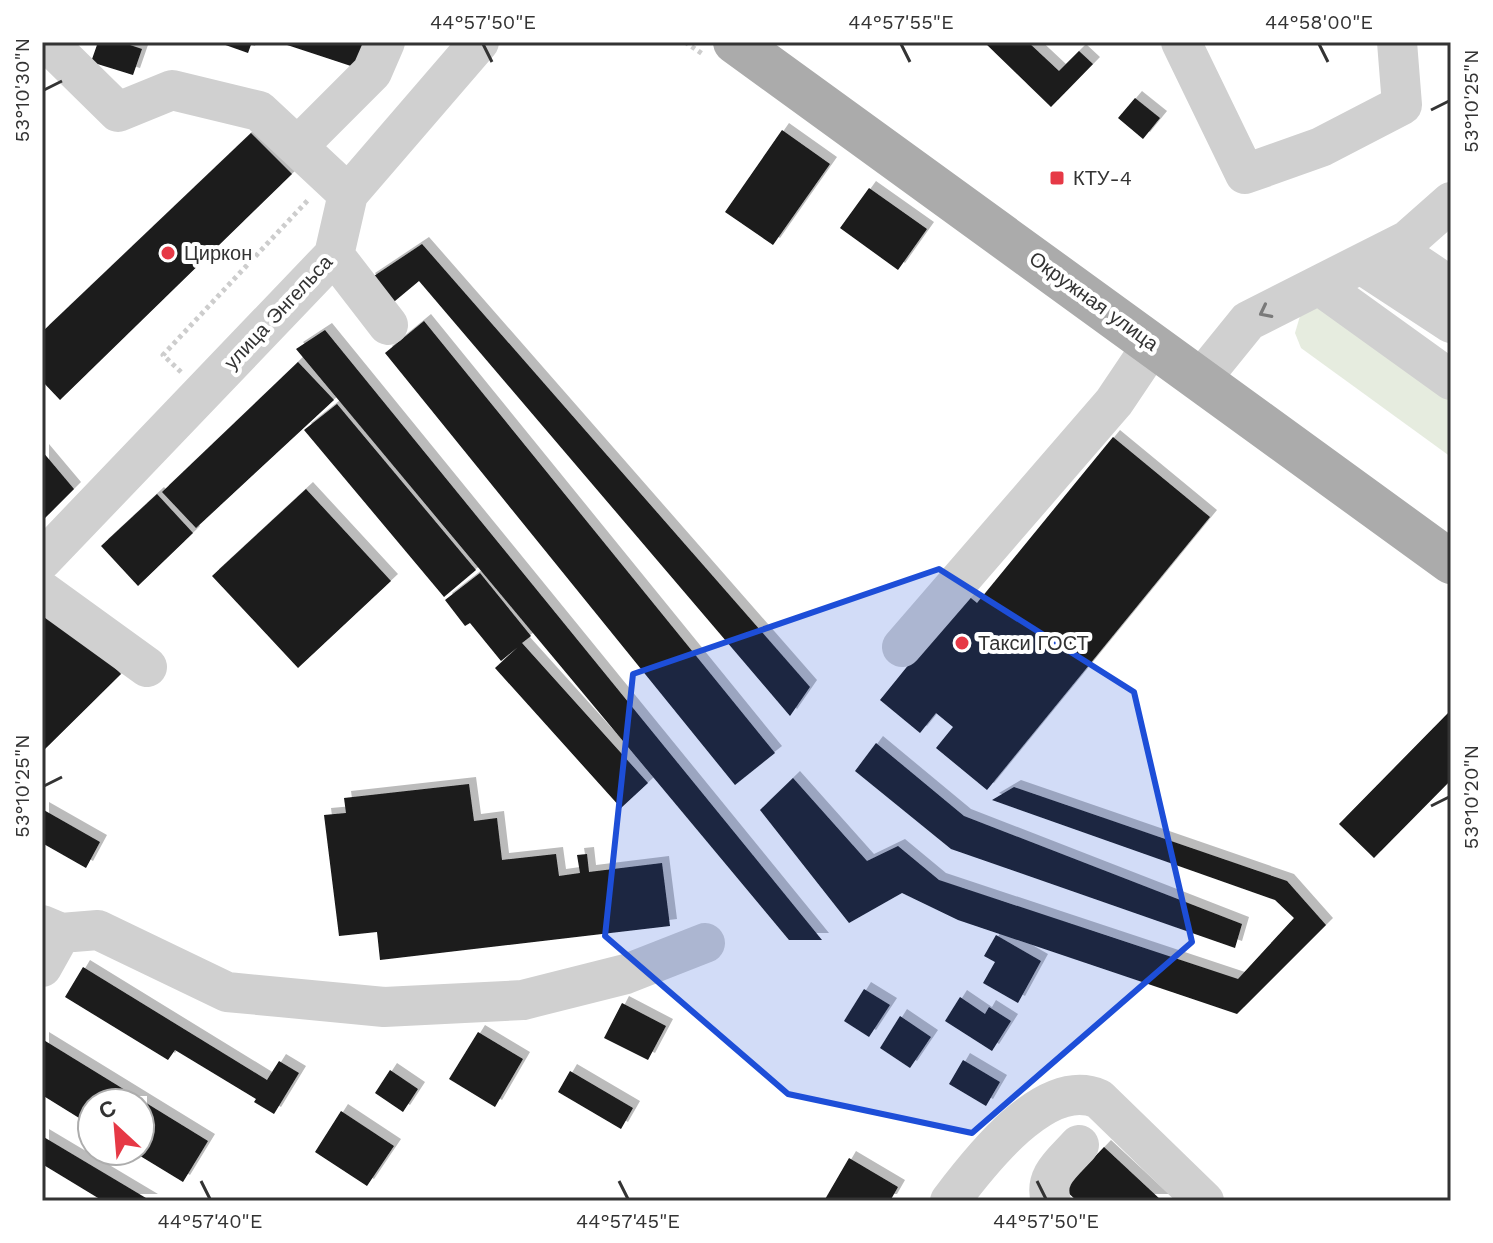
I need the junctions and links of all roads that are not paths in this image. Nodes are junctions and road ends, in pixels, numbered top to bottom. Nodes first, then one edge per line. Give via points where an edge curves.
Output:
1 (53, 42) edge
2 (385, 42) edge
3 (479, 42) edge
4 (735, 42) edge
5 (1181, 42) edge
6 (1397, 42) edge
7 (298, 146) junction
8 (339, 186) junction
9 (1451, 202) edge
10 (1451, 238) edge
11 (1387, 250) junction
12 (334, 255) junction
13 (1319, 285) junction
14 (1451, 287) edge
15 (1451, 323) edge
16 (388, 325) dead end
17 (1153, 344) junction
18 (1201, 379) junction
19 (1451, 380) edge
20 (42, 560) edge
21 (1451, 562) edge
22 (42, 591) edge
23 (902, 647) dead end
24 (147, 667) dead end
25 (52, 929) edge
26 (705, 943) dead end
27 (42, 967) edge
28 (1079, 1145) dead end
29 (950, 1201) edge
30 (1051, 1201) edge
31 (1204, 1201) edge

1 - 7 street via 118,112 172,90 259,111
2 - 7 street via 372,72
3 - 8 street, улица Энгельса
4 - 17 main road, Окружная улица
5 - 6 street via 1245,174 1321,147 1402,105
7 - 8 street
8 - 12 street, улица Энгельса
9 - 11 street
10 - 11 street
11 - 13 street
11 - 14 street
11 - 15 street
12 - 16 street
12 - 20 street, улица Энгельса
13 -> 18 street via 1248,321
13 - 19 street
17 - 18 main road, Окружная улица
17 - 23 street via 1114,402
18 - 21 main road, Окружная улица
22 - 24 street
25 - 26 street via 98,930 227,992 384,1007 523,1000 626,974
25 - 27 street
28 - 30 street via 1049,1179
29 - 31 street via 978,1164 1016,1128 1044,1106 1076,1094 1099,1099

